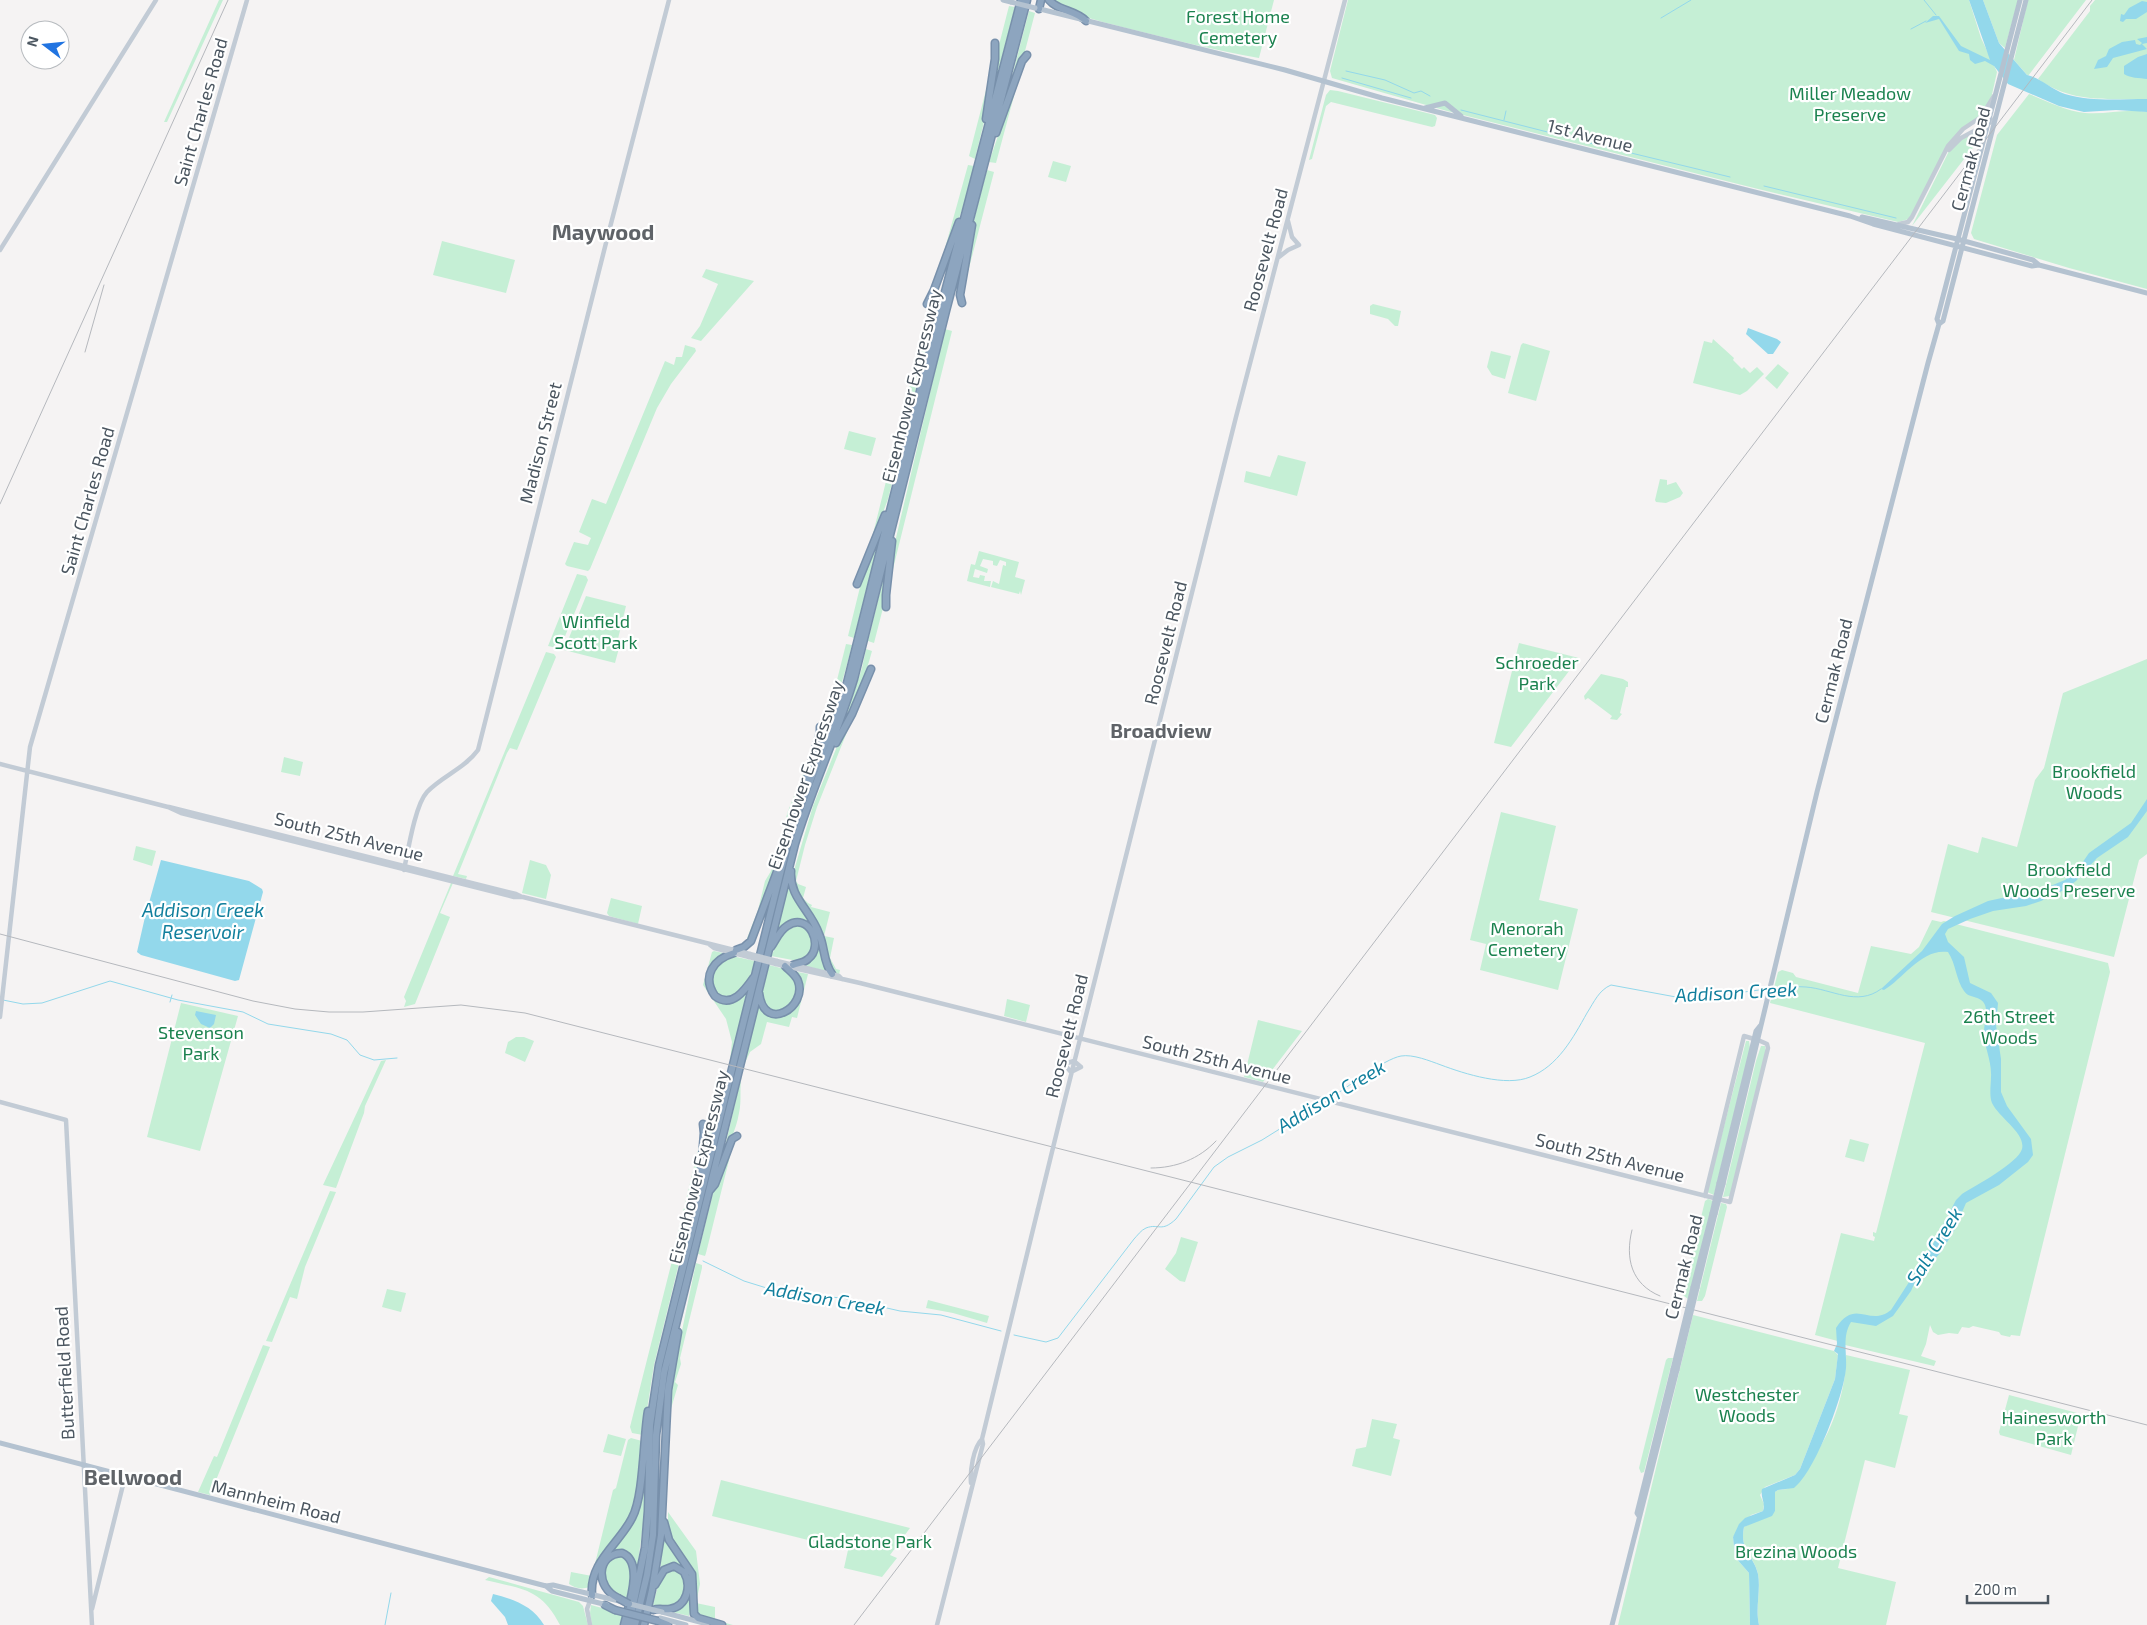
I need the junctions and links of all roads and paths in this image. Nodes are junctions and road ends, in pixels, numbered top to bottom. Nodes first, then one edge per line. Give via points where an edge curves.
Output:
1 (156, 0) edge
2 (247, 0) edge
3 (669, 0) edge
4 (1003, 0) edge
5 (1021, 0) edge
6 (1027, 0) edge
7 (1041, 0) edge
8 (1049, 0) edge
9 (1345, 0) edge
10 (2020, 0) edge
11 (2026, 0) edge
12 (1037, 9) junction
13 (1086, 21) junction
14 (995, 43) dead end
15 (1027, 54) dead end
16 (1324, 81) junction
17 (1996, 90) junction
18 (1421, 108) junction
19 (1997, 115) junction
20 (1466, 119) junction
21 (1988, 124) junction
22 (986, 133) junction
23 (990, 145) junction
24 (967, 205) junction
25 (972, 210) junction
26 (1850, 216) junction
27 (1288, 220) junction
28 (1896, 224) junction
29 (1908, 227) junction
30 (1966, 230) junction
31 (1901, 231) junction
32 (1960, 240) junction
33 (1936, 241) junction
34 (1975, 244) junction
35 (1959, 247) junction
36 (0, 250) edge
37 (1973, 250) junction
38 (1278, 258) junction
39 (1951, 262) junction
40 (2039, 265) junction
41 (1957, 266) junction
42 (2147, 293) edge
43 (962, 303) dead end
44 (927, 304) dead end
45 (1939, 324) junction
46 (892, 500) junction
47 (892, 528) junction
48 (857, 584) dead end
49 (886, 606) dead end
50 (871, 668) dead end
51 (820, 727) dead end
52 (825, 761) junction
53 (0, 764) edge
54 (27, 771) junction
55 (805, 793) junction
56 (786, 850) junction
57 (790, 863) junction
58 (404, 868) junction
59 (768, 950) junction
60 (735, 951) junction
61 (776, 962) junction
62 (793, 965) junction
63 (785, 966) junction
64 (756, 974) junction
65 (832, 974) junction
66 (842, 979) junction
67 (759, 989) junction
68 (0, 1018) edge
69 (1080, 1040) junction
70 (1756, 1040) junction
71 (1074, 1062) junction
72 (1072, 1072) junction
73 (0, 1102) edge
74 (703, 1124) dead end
75 (736, 1136) dead end
76 (708, 1193) junction
77 (1705, 1196) junction
78 (697, 1210) junction
79 (691, 1250) junction
80 (688, 1263) junction
81 (687, 1280) junction
82 (655, 1389) junction
83 (0, 1443) edge
84 (84, 1466) junction
85 (125, 1477) junction
86 (662, 1516) junction
87 (652, 1590) junction
88 (591, 1598) junction
89 (619, 1600) junction
90 (629, 1604) joint
91 (605, 1605) joint
92 (653, 1610) joint
93 (661, 1611) junction
94 (91, 1612) junction
95 (659, 1620) junction
96 (92, 1625) edge
97 (590, 1625) edge
98 (624, 1625) edge
99 (629, 1625) edge
100 (635, 1625) edge
101 (644, 1625) edge
102 (668, 1625) edge
103 (686, 1625) edge
104 (712, 1625) edge
105 (722, 1625) edge
106 (937, 1625) edge
107 (1612, 1625) edge

1 - 36 main road
2 - 54 main road, Saint Charles Road via 30,746
3 - 58 main road, Madison Street via 478,750 423,797
4 - 12 main road, 1st Avenue, bridge
5 - 22 highway, Eisenhower Expressway
6 - 23 highway, Eisenhower Expressway
7 - 12 highway
8 - 13 highway
9 - 16 main road, Roosevelt Road
10 - 17 main road, Cermak Road
11 - 19 main road, Cermak Road
12 - 13 main road, 1st Avenue
13 - 16 main road, 1st Avenue
14 - 22 highway
15 - 23 highway
16 - 18 main road, 1st Avenue
16 - 27 main road, Roosevelt Road
17 - 21 main road, Cermak Road
17 - 28 main road via 1984,113 1948,146 1911,220
18 - 20 main road, 1st Avenue
18 - 20 main road via 1445,103
19 - 21 main road
19 - 30 main road, Cermak Road
20 - 26 main road, 1st Avenue
21 - 29 main road via 1965,135 1951,147
21 - 32 main road, Cermak Road
22 - 24 highway, Eisenhower Expressway
23 - 25 highway, Eisenhower Expressway
24 - 44 highway
24 - 46 highway, Eisenhower Expressway
25 - 43 highway via 973,221 960,295
25 - 47 highway, Eisenhower Expressway
26 - 28 main road, 1st Avenue
26 - 31 main road, 1st Avenue
27 - 38 main road, Roosevelt Road
27 - 38 main road via 1292,237 1299,245
28 - 29 main road, 1st Avenue
29 - 31 main road
29 - 32 main road, 1st Avenue
30 - 32 main road, Cermak Road
30 - 34 main road
31 - 33 main road, 1st Avenue
32 - 34 main road, 1st Avenue
32 - 35 main road, Cermak Road
33 - 35 main road, 1st Avenue
33 - 39 main road via 1949,248
34 - 40 main road, 1st Avenue via 2033,260
35 - 37 main road, 1st Avenue
35 - 39 main road, Cermak Road
35 - 41 main road, Cermak Road
37 - 40 main road, 1st Avenue via 2032,266
37 - 41 main road via 1965,253
38 - 69 main road, Roosevelt Road
39 - 45 main road, Cermak Road via 1937,319
40 - 42 main road, 1st Avenue
41 - 45 main road, Cermak Road via 1943,321
45 - 70 main road, Cermak Road
46 - 48 highway
46 - 55 highway, Eisenhower Expressway via 847,683
47 - 49 highway
47 - 52 highway, Eisenhower Expressway via 854,679
50 - 52 highway via 848,721
51 - 55 highway
52 - 57 highway, Eisenhower Expressway
53 - 54 main road, South 25th Avenue
54 - 58 main road, South 25th Avenue
54 - 68 main road, Saint Charles Road
55 - 56 highway, Eisenhower Expressway
56 - 60 highway via 751,941
56 - 64 highway, Eisenhower Expressway
57 - 59 highway, Eisenhower Expressway
57 - 65 highway via 792,890 814,921 823,944 826,965
58 - 60 main road, South 25th Avenue
59 - 62 highway via 786,926 797,922 806,924 814,936 813,952 807,960
59 - 67 highway, Eisenhower Expressway
60 - 61 main road, South 25th Avenue, bridge
60 - 64 highway via 721,958 712,968 710,984 715,996 725,1000 735,998
61 - 62 main road, South 25th Avenue
61 - 63 main road, South 25th Avenue
62 - 65 main road, South 25th Avenue
63 - 66 main road, South 25th Avenue
63 - 67 highway via 797,978 799,985 797,999 789,1010 779,1014 766,1011 761,1004
64 - 78 highway, Eisenhower Expressway
65 - 66 main road, South 25th Avenue
66 - 69 main road, South 25th Avenue
67 - 76 highway, Eisenhower Expressway
69 - 71 main road, Roosevelt Road
69 - 77 main road, South 25th Avenue
70 - 77 main road via 1744,1036
70 - 77 main road, South 25th Avenue via 1767,1044 1768,1048 1730,1202
70 - 107 main road, Cermak Road, bridge
71 - 72 main road, Roosevelt Road
71 - 72 main road via 1081,1068
71 - 72 main road via 1064,1064
72 - 106 main road, Roosevelt Road, bridge
73 - 84 main road, Butterfield Road via 66,1120
74 - 78 highway via 704,1150
75 - 76 highway
76 - 79 highway, Eisenhower Expressway
78 - 79 highway, Eisenhower Expressway
79 - 80 highway, Eisenhower Expressway
80 - 81 highway, Eisenhower Expressway
80 - 82 highway, Eisenhower Expressway
81 - 86 highway via 688,1289 668,1390
81 - 100 highway, Eisenhower Expressway via 659,1400 653,1534
82 - 88 highway via 648,1407 636,1511 600,1561
82 - 99 highway, Eisenhower Expressway via 649,1438 644,1548
83 - 84 main road, Mannheim Road
84 - 85 main road, Mannheim Road
84 - 94 main road, Butterfield Road
85 - 88 main road, Mannheim Road via 546,1586 553,1585
85 - 94 main road
86 - 87 highway
86 - 105 highway via 667,1537 693,1577 694,1614
87 - 93 highway via 668,1567 677,1566 685,1574 688,1587 684,1599 674,1608
87 - 101 highway
88 - 89 main road, Mannheim Road
88 - 91 main road, Mannheim Road
88 - 97 main road via 587,1609
89 - 90 highway, bridge
89 - 98 highway via 604,1587 601,1577 606,1562 613,1555 622,1553 632,1560 634,1570
90 - 92 main road, bridge
91 - 95 highway, bridge
92 - 93 highway, bridge
93 - 104 main road
94 - 96 main road, Butterfield Road
95 - 102 highway
95 - 103 main road

